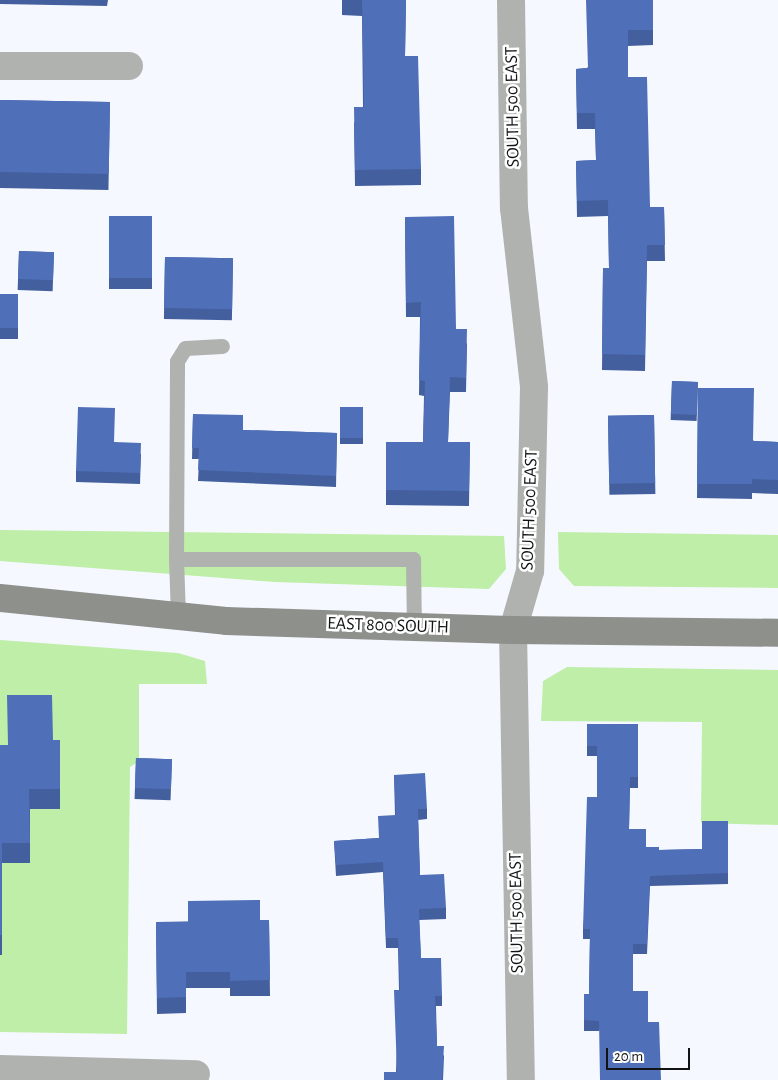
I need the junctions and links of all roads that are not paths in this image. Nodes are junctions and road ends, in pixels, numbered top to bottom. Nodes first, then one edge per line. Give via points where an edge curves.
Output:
1 (511, 0) edge
2 (0, 66) edge
3 (129, 66) dead end
4 (222, 346) dead end
5 (176, 559) junction
6 (0, 598) edge
7 (178, 616) junction
8 (414, 627) junction
9 (513, 630) junction
10 (778, 632) edge
11 (0, 1069) edge
12 (196, 1074) dead end
13 (520, 1080) edge

1 - 9 street, SOUTH 500 EAST via 514,208 534,387 530,571
2 - 3 street
4 - 5 lane via 185,348 177,361
5 - 7 lane
5 - 8 lane via 413,559
6 - 7 main road, EAST 800 SOUTH
7 - 8 main road, EAST 800 SOUTH via 226,621
8 - 9 main road, EAST 800 SOUTH
9 - 10 main road, EAST 800 SOUTH
9 - 13 street, SOUTH 500 EAST
11 - 12 street

